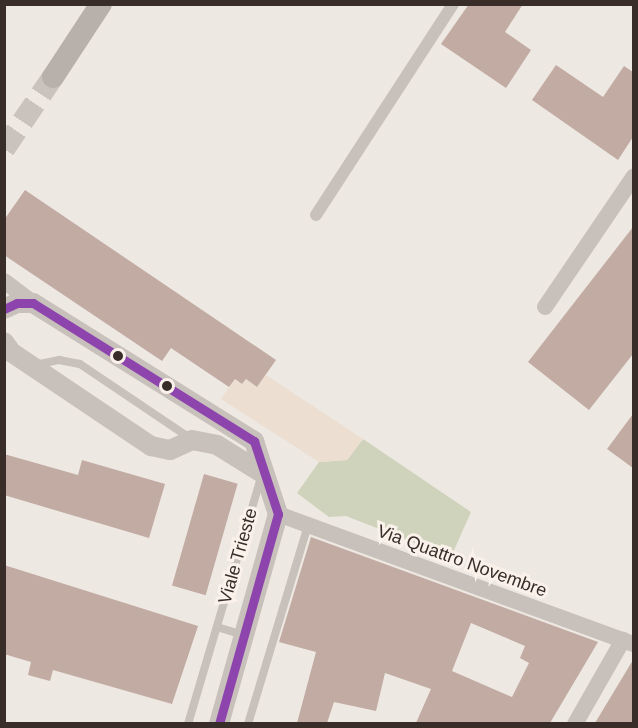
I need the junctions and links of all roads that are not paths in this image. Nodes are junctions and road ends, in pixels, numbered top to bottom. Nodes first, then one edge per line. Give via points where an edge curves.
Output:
1 (101, 4) edge
2 (453, 4) edge
3 (53, 77) tunnel mouth
4 (633, 176) edge
5 (316, 215) dead end
6 (4, 281) edge
7 (33, 303) junction
8 (545, 307) dead end
9 (4, 309) edge
10 (7, 347) edge
11 (32, 366) junction
12 (192, 440) junction
13 (262, 473) junction
14 (278, 514) junction
15 (308, 525) junction
16 (217, 627) junction
17 (244, 635) junction
18 (628, 642) edge
19 (188, 723) edge
20 (219, 723) edge
21 (248, 723) edge
22 (575, 723) edge

1 - 3 main road
2 - 5 street
4 - 8 street
6 - 7 street
7 - 9 street via 17,303
7 - 13 street via 254,441 262,458
10 - 11 street
11 - 12 lane via 58,360 80,364
11 - 12 street via 151,446 170,450
12 - 13 street via 217,445
13 - 14 street, Viale Trieste
13 - 16 lane, Viale Trieste
14 - 15 street, Via Quattro Novembre
14 - 17 street, Viale Trieste
15 - 18 street, Via Quattro Novembre
15 - 21 lane
16 - 17 lane, Viale Trieste
16 - 19 lane, Viale Trieste
17 - 20 street, Viale Trieste
18 - 22 street

